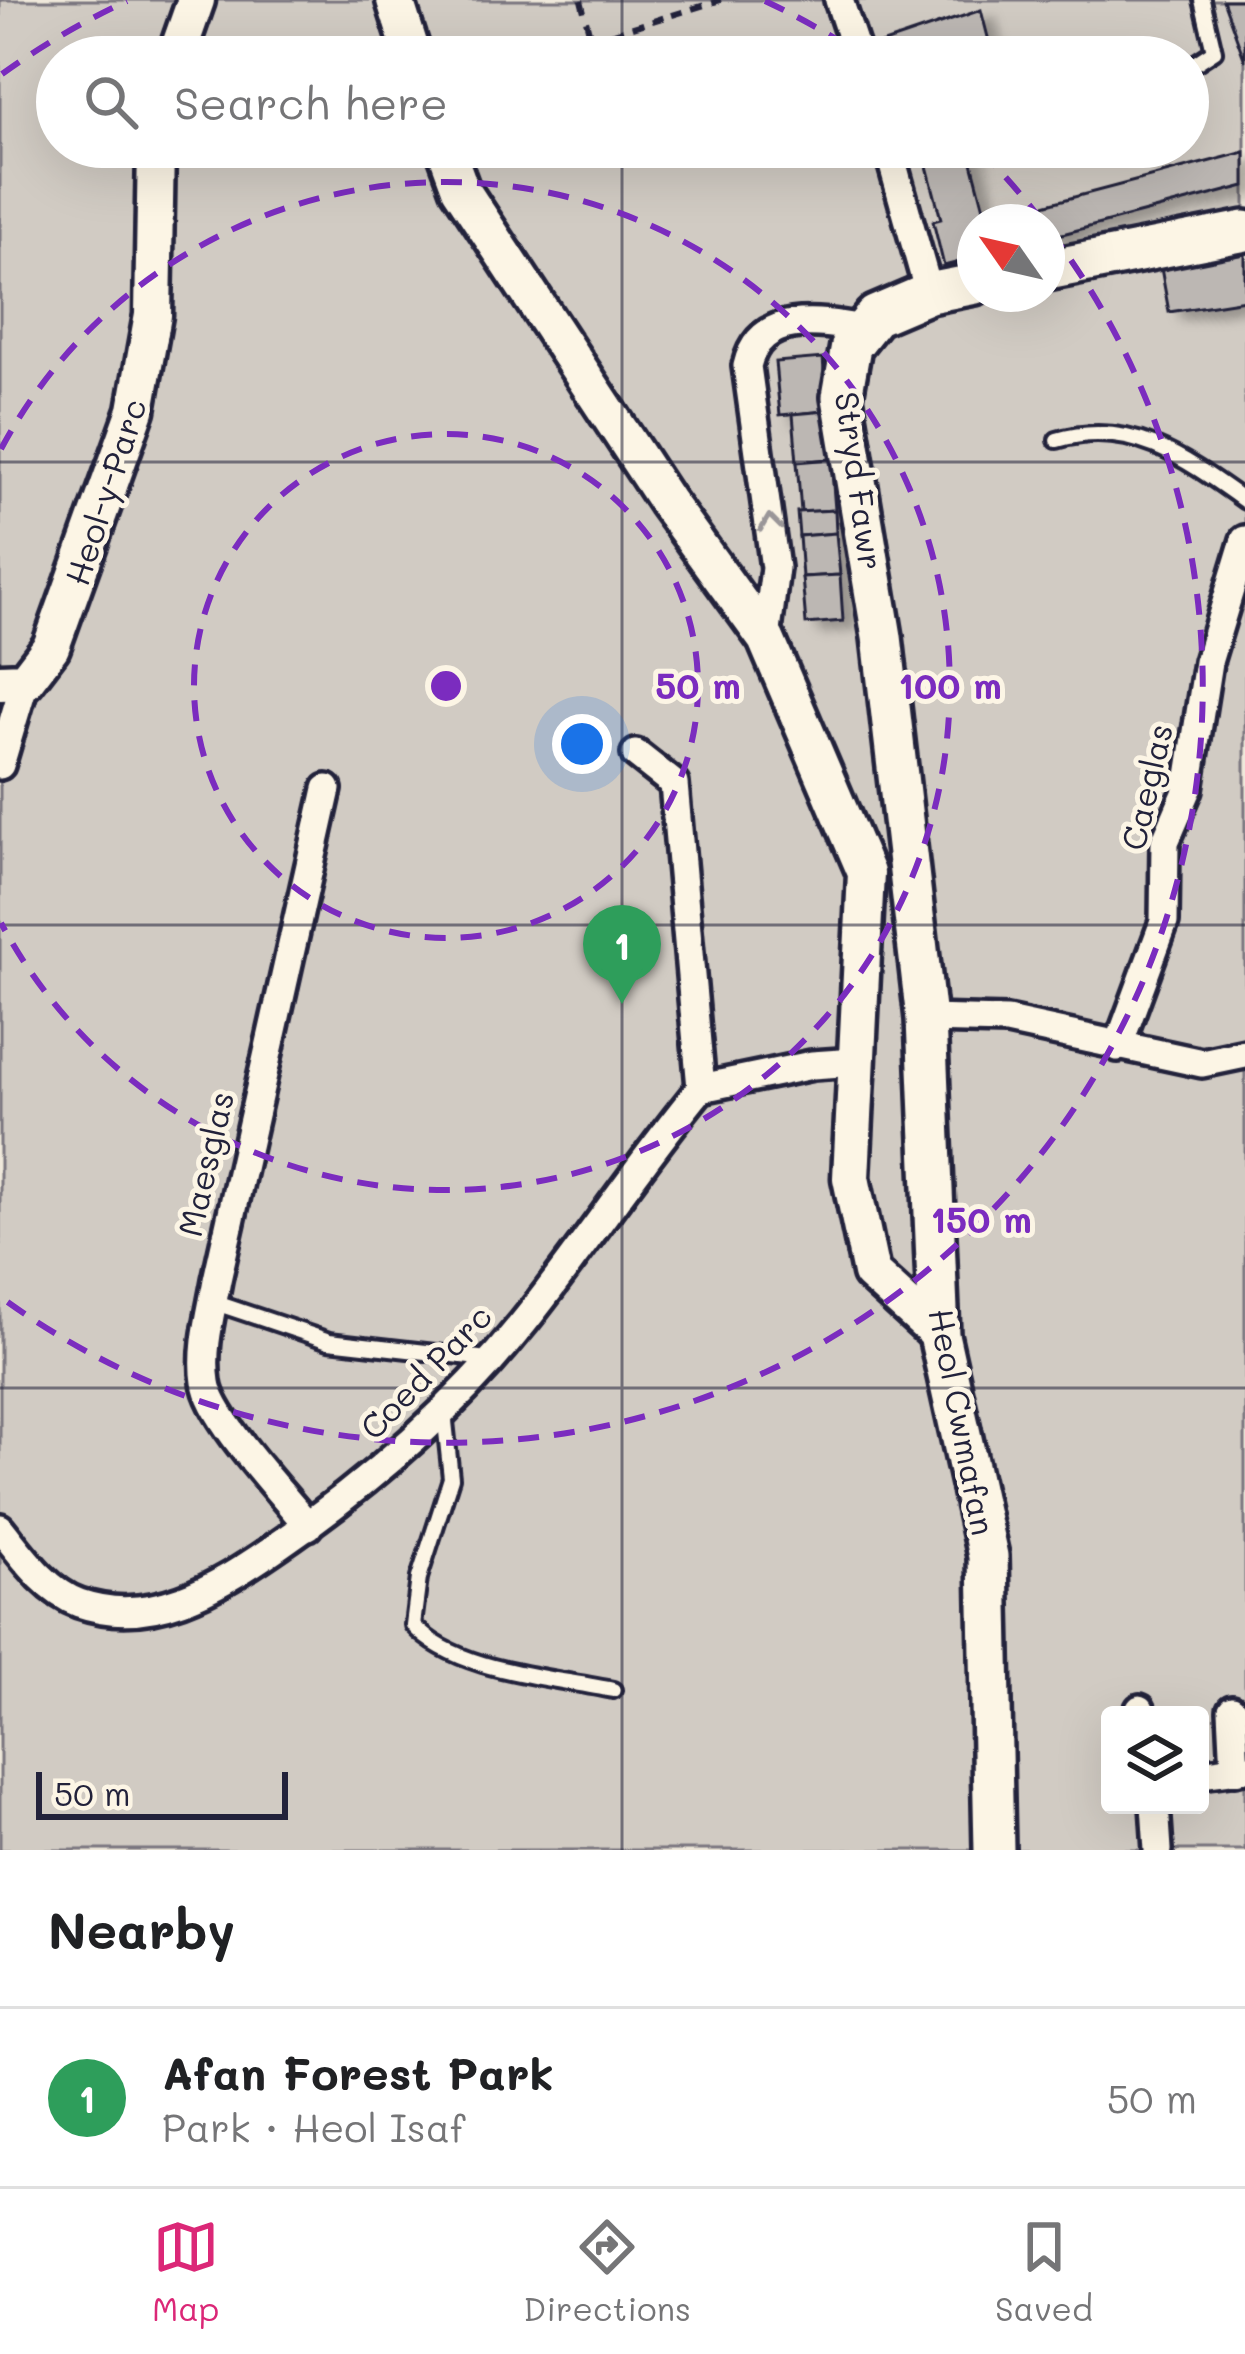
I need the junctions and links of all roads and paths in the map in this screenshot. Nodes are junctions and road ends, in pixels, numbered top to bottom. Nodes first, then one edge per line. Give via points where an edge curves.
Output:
1 (196, 0) edge
2 (394, 0) edge
3 (580, 0) edge
4 (721, 0) edge
5 (839, 0) edge
6 (1202, 0) edge
7 (183, 36) edge
8 (406, 36) edge
9 (590, 36) edge
10 (604, 36) edge
11 (851, 36) edge
12 (1209, 54) edge
13 (155, 168) edge
14 (453, 168) edge
15 (895, 168) edge
16 (1245, 231) edge
17 (1065, 266) edge
18 (957, 288) edge
19 (929, 293) junction
20 (862, 329) junction
21 (1057, 440) dead end
22 (1245, 501) edge
23 (1245, 540) edge
24 (882, 637) joint
25 (766, 640) junction
26 (12, 682) edge
27 (636, 754) dead end
28 (0, 765) edge
29 (327, 789) dead end
30 (926, 1019) junction
31 (1118, 1047) junction
32 (1245, 1054) edge
33 (856, 1062) junction
34 (701, 1088) junction
35 (213, 1302) junction
36 (939, 1335) junction
37 (488, 1363) junction
38 (444, 1412) junction
39 (308, 1526) junction
40 (0, 1528) edge
41 (613, 1690) dead end
42 (1232, 1710) dead end
43 (1240, 1769) edge
44 (1209, 1773) edge
45 (1156, 1814) edge
46 (994, 1850) edge
47 (1158, 1850) edge

1 - 7 street
2 - 8 street
3 - 9 path
4 - 10 path
5 - 11 street
6 - 12 lane
13 - 26 street, Heol-y-Parc via 153,315 136,410 51,647
14 - 25 street via 666,501
15 - 19 street
16 - 17 main road
18 - 19 main road
19 - 20 main road
20 - 24 main road, Stryd Fawr via 845,364 842,397
25 -> 20 street via 776,568 751,350 776,326
21 - 22 lane via 1124,433
23 - 31 street, Caeglas via 1208,662 1188,789 1165,842 1164,922
24 - 30 main road, Heol Cwmafan
25 - 33 street via 866,873
26 - 28 street
27 - 34 street via 674,784
29 - 35 street, Maesglas
30 - 31 street via 1007,1021
30 - 36 main road, Heol Cwmafan
31 - 32 street via 1202,1063
33 - 34 street
33 - 36 street via 850,1178 871,1274
34 - 37 street, Coed Parc
35 - 37 lane via 329,1341
35 - 39 street, Maesglas via 206,1388
36 - 46 main road, Heol Cwmafan via 988,1556
37 - 38 street, Coed Parc
38 - 39 street, Coed Parc
38 - 41 lane via 451,1478 413,1625 460,1658
39 - 40 street, Coed Parc via 216,1588 164,1606 112,1611 74,1601 34,1570
42 - 43 street
43 - 44 street
45 - 47 street

